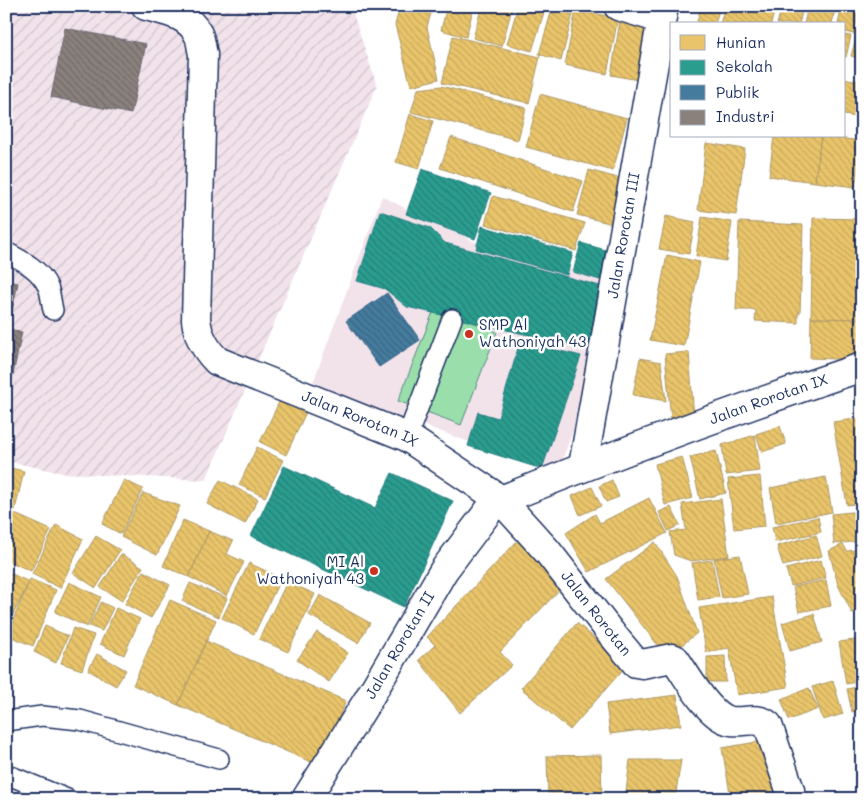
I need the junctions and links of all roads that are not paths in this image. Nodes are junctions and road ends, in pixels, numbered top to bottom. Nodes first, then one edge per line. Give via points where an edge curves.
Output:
1 (146, 6) edge
2 (618, 6) edge
3 (663, 12) edge
4 (6, 252) edge
5 (53, 310) dead end
6 (452, 319) dead end
7 (862, 367) edge
8 (407, 437) junction
9 (584, 466) junction
10 (501, 500) junction
11 (6, 721) edge
12 (219, 759) dead end
13 (6, 774) edge
14 (790, 790) dead end
15 (66, 799) edge
16 (306, 799) edge

1 - 8 street, Jalan Rorotan IX via 188,21 198,34 203,54 196,320 207,351 218,361
2 - 3 street
3 - 9 street, Jalan Rorotan III
4 - 5 lane via 38,273 48,287
6 - 8 lane
7 - 9 street, Jalan Rorotan IX via 708,419
8 - 10 street, Jalan Rorotan IX
9 - 10 street, Jalan Rorotan IX
10 - 14 street, Jalan Rorotan via 548,552 636,663 676,659 710,709 719,716 730,721 759,720 768,725
10 - 16 street, Jalan Rorotan II via 490,509 444,570
11 - 12 lane via 42,716 80,720
13 - 15 lane

